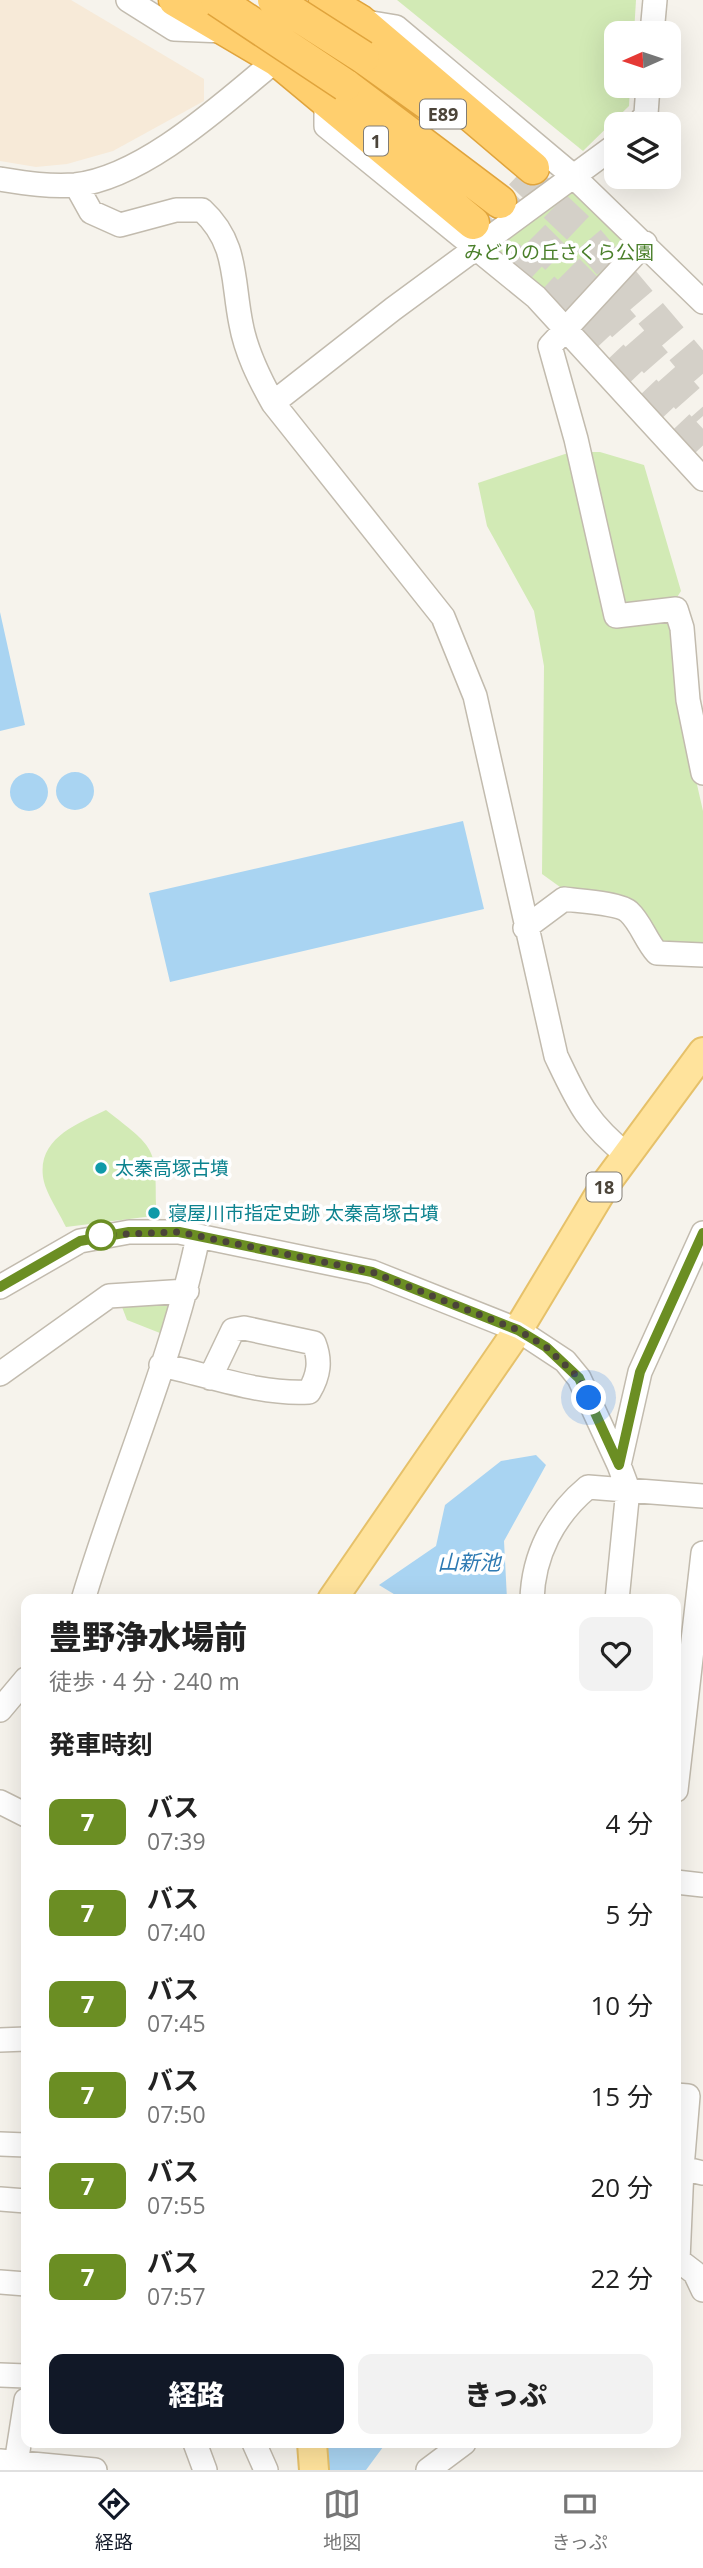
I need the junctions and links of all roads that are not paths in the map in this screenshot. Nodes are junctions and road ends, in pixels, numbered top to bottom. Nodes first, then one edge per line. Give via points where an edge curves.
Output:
1 (128, 0) edge
2 (175, 0) edge
3 (216, 0) edge
4 (274, 0) edge
5 (655, 0) edge
6 (344, 7) edge
7 (653, 21) edge
8 (231, 31) junction
9 (276, 60) junction
10 (336, 92) junction
11 (604, 153) edge
12 (572, 175) junction
13 (0, 179) edge
14 (76, 185) junction
15 (500, 202) tunnel mouth
16 (476, 235) junction
17 (645, 243) junction
18 (703, 302) edge
19 (566, 330) junction
20 (273, 403) junction
21 (703, 479) edge
22 (696, 703) edge
23 (702, 763) edge
24 (525, 928) junction
25 (703, 955) edge
26 (703, 1052) edge
27 (626, 1155) junction
28 (703, 1233) edge
29 (198, 1237) junction
30 (697, 1258) edge
31 (0, 1287) edge
32 (187, 1291) junction
33 (518, 1330) junction
34 (161, 1365) junction
35 (0, 1374) edge
36 (210, 1378) junction
37 (619, 1465) junction
38 (628, 1489) junction
39 (703, 1496) edge
40 (703, 1553) edge
41 (701, 1583) edge
42 (85, 1594) edge
43 (336, 1594) edge
44 (533, 1594) edge
45 (618, 1594) edge
46 (689, 1669) edge
47 (21, 1685) edge
48 (0, 1710) edge
49 (681, 1743) edge
50 (0, 1802) edge
51 (21, 1812) edge
52 (681, 1883) edge
53 (703, 1885) edge
54 (21, 2039) edge
55 (0, 2040) edge
56 (689, 2096) edge
57 (0, 2144) edge
58 (21, 2145) edge
59 (685, 2176) edge
60 (0, 2199) edge
61 (21, 2201) edge
62 (681, 2218) edge
63 (681, 2263) edge
64 (0, 2281) edge
65 (21, 2283) edge
66 (703, 2290) edge
67 (0, 2375) edge
68 (21, 2376) edge
69 (21, 2421) edge
70 (197, 2448) edge
71 (256, 2448) edge
72 (312, 2448) edge
73 (457, 2448) edge
74 (11, 2464) edge
75 (95, 2470) edge
76 (205, 2470) edge
77 (266, 2470) edge
78 (314, 2470) edge
79 (428, 2470) edge

1 - 8 street via 174,29
2 - 8 highway, 1
3 - 10 highway, E89, bridge
4 - 6 highway, E89, bridge via 526,170
5 - 7 street
6 - 9 street
6 - 12 street via 396,27
8 - 9 highway, 1
9 - 10 highway, 1
9 - 14 street via 196,127 144,160
10 - 15 highway, E89
10 - 16 highway, 1
11 - 12 street
12 - 16 street
12 - 17 street
13 - 14 street
14 - 20 street via 91,212 120,225 176,210 202,210 220,226 232,259 241,326 256,372
16 - 19 street
16 - 20 street via 393,309
17 - 18 street
17 - 19 street
19 - 21 street
19 - 22 street via 550,346 617,616 676,609
20 - 24 street via 443,617 475,696
22 - 23 street
24 - 25 street via 564,899 619,907 629,911 657,953
24 - 27 street via 556,1056 582,1111
26 - 27 main road, 18
27 - 33 main road, 18
28 - 30 street
29 - 31 street via 179,1232 102,1235 60,1251
29 - 32 street
29 - 33 street via 372,1272
30 - 37 street via 640,1372
32 - 34 street
32 - 35 street via 109,1296
33 - 37 street via 546,1347 579,1378
33 - 43 main road, 18
34 - 36 street
34 - 42 street
36 - 36 street via 309,1392 320,1357 314,1343 244,1328 233,1331
37 - 38 street
38 - 39 street
38 - 44 street via 588,1487 570,1502 537,1557
38 - 45 street
40 - 41 street
41 - 46 street
46 - 49 street
47 - 48 street
50 - 51 street
52 - 53 street
54 - 55 street
56 - 59 street
57 - 58 street
59 - 62 street
60 - 61 street
63 - 66 street via 695,2273
64 - 65 street
67 - 68 street
69 - 74 street
70 - 76 street
71 - 77 street
72 - 78 main road
73 - 79 street
74 - 75 street

